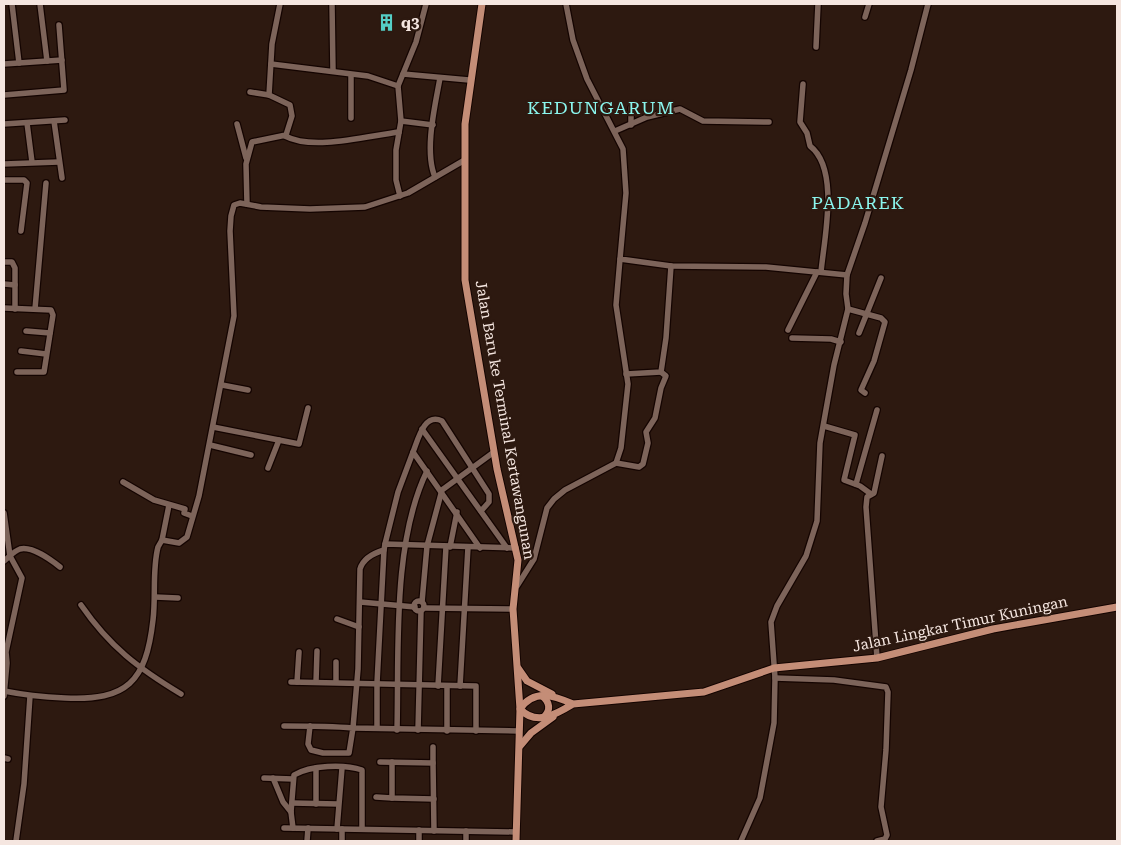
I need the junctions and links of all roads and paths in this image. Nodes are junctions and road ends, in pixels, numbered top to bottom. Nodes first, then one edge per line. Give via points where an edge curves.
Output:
1 (12, 4) edge
2 (40, 4) edge
3 (280, 4) edge
4 (332, 4) edge
5 (426, 4) edge
6 (482, 4) edge
7 (566, 4) edge
8 (818, 4) edge
9 (868, 4) edge
10 (928, 4) edge
11 (865, 17) dead end
12 (59, 25) dead end
13 (816, 47) dead end
14 (62, 60) junction
15 (47, 61) junction
16 (19, 63) junction
17 (4, 64) edge
18 (271, 64) junction
19 (333, 71) junction
20 (403, 74) junction
21 (351, 75) junction
22 (440, 78) junction
23 (469, 80) junction
24 (803, 84) dead end
25 (398, 86) junction
26 (250, 92) dead end
27 (4, 95) edge
28 (269, 95) junction
29 (631, 108) dead end
30 (351, 118) dead end
31 (64, 120) dead end
32 (54, 121) junction
33 (401, 121) junction
34 (768, 122) dead end
35 (4, 124) edge
36 (28, 124) junction
37 (237, 124) dead end
38 (433, 125) junction
39 (631, 125) junction
40 (615, 131) junction
41 (399, 132) junction
42 (285, 136) junction
43 (247, 160) junction
44 (463, 161) junction
45 (32, 162) junction
46 (59, 162) junction
47 (4, 164) edge
48 (435, 177) junction
49 (62, 178) dead end
50 (4, 180) edge
51 (46, 183) dead end
52 (400, 196) junction
53 (247, 204) junction
54 (21, 231) dead end
55 (620, 259) junction
56 (4, 262) edge
57 (671, 266) junction
58 (819, 272) junction
59 (847, 275) junction
60 (881, 278) dead end
61 (4, 284) edge
62 (15, 285) junction
63 (4, 308) edge
64 (15, 309) junction
65 (848, 309) junction
66 (35, 310) junction
67 (865, 313) junction
68 (26, 330) dead end
69 (788, 330) dead end
70 (50, 333) junction
71 (859, 333) dead end
72 (792, 338) dead end
73 (841, 342) junction
74 (21, 351) dead end
75 (46, 354) junction
76 (17, 372) dead end
77 (661, 372) junction
78 (626, 374) junction
79 (222, 385) junction
80 (248, 390) dead end
81 (865, 393) dead end
82 (308, 408) dead end
83 (877, 410) dead end
84 (824, 426) junction
85 (213, 427) junction
86 (422, 429) junction
87 (279, 440) junction
88 (210, 445) junction
89 (414, 452) junction
90 (494, 452) junction
91 (251, 455) dead end
92 (882, 456) dead end
93 (616, 463) junction
94 (268, 468) dead end
95 (474, 468) junction
96 (427, 471) junction
97 (458, 478) junction
98 (123, 482) dead end
99 (856, 484) junction
100 (442, 490) junction
101 (871, 494) junction
102 (169, 505) junction
103 (481, 511) junction
104 (457, 512) junction
105 (4, 513) edge
106 (192, 516) junction
107 (162, 540) junction
108 (405, 545) junction
109 (427, 546) junction
110 (384, 547) junction
111 (448, 547) junction
112 (468, 547) junction
113 (480, 548) junction
114 (507, 548) junction
115 (516, 548) junction
116 (10, 554) junction
117 (4, 561) edge
118 (60, 567) dead end
119 (517, 586) junction
120 (155, 597) junction
121 (178, 598) dead end
122 (360, 602) junction
123 (381, 603) junction
124 (81, 605) dead end
125 (401, 605) junction
126 (422, 607) junction
127 (442, 607) junction
128 (464, 607) junction
129 (1117, 607) edge
130 (513, 609) junction
131 (337, 619) dead end
132 (359, 627) junction
133 (317, 651) dead end
134 (299, 652) dead end
135 (877, 658) junction
136 (336, 662) dead end
137 (517, 665) junction
138 (140, 667) junction
139 (774, 668) junction
140 (775, 678) junction
141 (316, 682) junction
142 (336, 682) junction
143 (357, 682) junction
144 (398, 683) junction
145 (376, 684) junction
146 (419, 685) junction
147 (438, 686) junction
148 (447, 686) junction
149 (460, 686) junction
150 (4, 692) edge
151 (181, 694) dead end
152 (4, 696) edge
153 (30, 696) junction
154 (541, 696) junction
155 (558, 697) junction
156 (573, 704) junction
157 (520, 709) junction
158 (559, 712) junction
159 (543, 718) junction
160 (284, 726) dead end
161 (310, 726) junction
162 (353, 728) junction
163 (377, 728) junction
164 (397, 730) junction
165 (418, 730) junction
166 (447, 731) junction
167 (476, 731) junction
168 (520, 731) junction
169 (433, 747) dead end
170 (519, 747) junction
171 (380, 762) dead end
172 (392, 762) junction
173 (433, 763) junction
174 (316, 768) junction
175 (342, 768) junction
176 (264, 778) dead end
177 (273, 778) junction
178 (293, 778) junction
179 (376, 797) dead end
180 (392, 798) junction
181 (434, 799) junction
182 (292, 804) junction
183 (316, 804) junction
184 (338, 804) junction
185 (291, 812) junction
186 (284, 828) dead end
187 (292, 828) junction
188 (308, 828) junction
189 (340, 829) junction
190 (362, 829) junction
191 (419, 830) junction
192 (434, 831) junction
193 (466, 831) junction
194 (516, 832) junction
195 (16, 841) edge
196 (307, 841) edge
197 (342, 841) edge
198 (419, 841) edge
199 (466, 841) edge
200 (516, 841) edge
201 (741, 841) edge
202 (877, 841) edge

1 - 16 street
2 - 15 street
3 - 18 street
4 - 19 street
5 - 20 street
6 - 23 main road, Jalan Baru ke Terminal Kertawangunan
7 - 40 street via 580,63
8 - 13 street
9 - 11 street
10 - 59 street via 911,70
12 - 14 street
14 - 15 street
14 - 27 street via 62,91
15 - 16 street
16 - 17 street
18 - 19 street
18 - 28 street
19 - 21 street
20 - 22 street
20 - 25 street
21 - 25 street via 368,76
21 - 30 street
22 - 23 street
22 - 38 street
23 - 44 main road, Jalan Baru ke Terminal Kertawangunan
24 - 58 street via 800,122 810,146 816,150 825,167 828,186
25 - 33 street
26 - 28 street
28 - 42 street via 291,107 290,130
29 - 39 street
31 - 32 street
32 - 36 street
32 - 46 street
33 - 38 street
33 - 41 street
34 - 39 street via 703,121 680,108
35 - 36 street
36 - 45 street
37 - 43 street
38 - 48 street via 430,160
39 - 40 street
40 - 55 street via 623,149 626,193
41 - 42 street via 330,144
41 - 52 street via 396,180
42 - 43 street via 253,140
43 - 53 street
44 - 48 street
44 - 90 main road, Jalan Baru ke Terminal Kertawangunan via 465,280
45 - 46 street
45 - 47 street
46 - 49 street
48 - 52 street
50 - 54 street via 24,180 26,183
51 - 66 street
52 - 53 street via 352,208
53 - 79 street via 234,205 231,216 234,316
55 - 57 street
55 - 78 street via 616,305
56 - 62 street via 14,263
57 - 58 street via 766,266
57 - 77 street
58 - 59 street
58 - 69 street
59 - 65 street
60 - 67 street
61 - 62 street
62 - 64 street
63 - 64 street
64 - 66 street
65 - 67 street
65 - 73 street
66 - 70 street via 52,312
67 - 71 street
67 - 81 street via 885,322 874,362 861,390
68 - 70 street
70 - 75 street
72 - 73 street
73 - 84 street
74 - 75 street
75 - 76 street via 42,373
77 - 78 street
77 - 93 street via 666,376 655,418 646,432 648,443 643,464 639,467
78 - 93 street via 628,384 621,448
79 - 80 street
79 - 85 street
82 - 87 street via 301,444
83 - 99 street
84 - 99 street via 855,435 844,480
84 - 139 street via 820,443 817,521 806,556 771,622
85 - 87 street
85 - 88 street
86 - 89 street
86 - 95 street via 433,420 442,421
86 - 97 street
87 - 94 street
88 - 91 street
88 - 106 street
89 - 96 street
89 - 110 street via 398,492
90 - 95 street
90 - 115 main road, Jalan Baru ke Terminal Kertawangunan
92 - 101 street via 874,494
93 - 119 street via 565,490 550,504 543,519 534,559
95 - 97 street
95 - 103 street via 490,496
96 - 100 street
96 - 108 street
97 - 100 street
97 - 103 street
98 - 102 street
99 - 101 street
100 - 104 street
100 - 109 street
101 - 135 street via 866,507
102 - 106 street via 186,509 184,513
102 - 107 street
103 - 114 street
104 - 111 street
104 - 113 street
105 - 116 street
106 - 107 street via 187,537 182,542
107 - 120 street via 157,553
108 - 109 street
108 - 110 street
108 - 125 street
109 - 111 street
109 - 126 street
110 - 122 street via 361,565
110 - 123 street
111 - 112 street
111 - 127 street
112 - 113 street
112 - 128 street
113 - 114 street
114 - 115 street
115 - 119 main road, Jalan Baru ke Terminal Kertawangunan
116 - 117 street
116 - 118 street via 24,549 38,553
116 - 150 street via 22,578 6,652
119 - 130 main road, Jalan Baru ke Terminal Kertawangunan
120 - 121 street
120 - 138 street via 146,658
122 - 123 street
122 - 132 street
123 - 125 street
123 - 145 street
124 - 138 street via 104,635
125 - 126 street
125 - 144 street
126 - 127 street
126 - 146 street
127 - 128 street
127 - 147 street
128 - 130 street
128 - 149 street
129 - 135 main road, Jalan Lingkar Timur Kuningan via 993,629
130 - 137 main road, Jalan Baru ke Terminal Kertawangunan
131 - 132 street
132 - 143 street
133 - 141 street
134 - 141 street via 294,682
135 - 139 main road, Jalan Lingkar Timur Kuningan
136 - 142 street
137 - 155 main road via 528,681
137 - 157 main road, Jalan Baru ke Terminal Kertawangunan
138 - 151 street
138 - 153 street via 124,688 95,699
139 - 140 street
139 - 156 main road, Jalan Lingkar Timur Kuningan via 704,692
140 - 201 street via 774,723 760,798
140 - 202 street via 834,680 886,687 886,750 881,807 887,835
141 - 142 street
142 - 143 street
143 - 145 street
143 - 162 street
144 - 145 street
144 - 146 street
144 - 164 street
145 - 163 street
146 - 147 street
146 - 165 street
147 - 148 street
148 - 149 street
148 - 166 street
149 - 167 street via 476,686
150 - 152 street
150 - 153 street
153 - 195 street
154 - 155 main road
154 - 157 main road via 530,698
154 - 159 main road via 549,706
155 - 156 main road
156 - 158 main road, Jalan Lingkar Timur Kuningan
157 - 159 main road via 532,718
157 - 168 main road, Jalan Baru ke Terminal Kertawangunan
158 - 159 main road, Jalan Lingkar Timur Kuningan
158 - 170 main road via 531,733
160 - 161 street
161 - 162 street
161 - 162 street via 308,744 311,750 336,754 349,753
162 - 163 street
163 - 164 street
164 - 165 street
165 - 166 street
166 - 167 street
167 - 168 street
168 - 170 main road, Jalan Baru ke Terminal Kertawangunan
169 - 173 street
170 - 194 main road, Jalan Baru ke Terminal Kertawangunan
171 - 172 street
172 - 173 street
172 - 180 street
173 - 181 street
174 - 175 street
174 - 178 street via 298,773
174 - 183 street
175 - 184 street
175 - 190 street via 362,770
176 - 177 street
177 - 178 street
177 - 185 street
178 - 182 street
179 - 180 street
180 - 181 street
181 - 192 street
182 - 183 street
182 - 185 street
183 - 184 street
184 - 189 street
185 - 187 street
186 - 187 street
187 - 188 street
188 - 189 street
188 - 196 street
189 - 190 street
189 - 197 street
190 - 191 street
191 - 192 street
191 - 198 street
192 - 193 street
193 - 194 street
193 - 199 street
194 - 200 main road, Jalan Baru ke Terminal Kertawangunan

